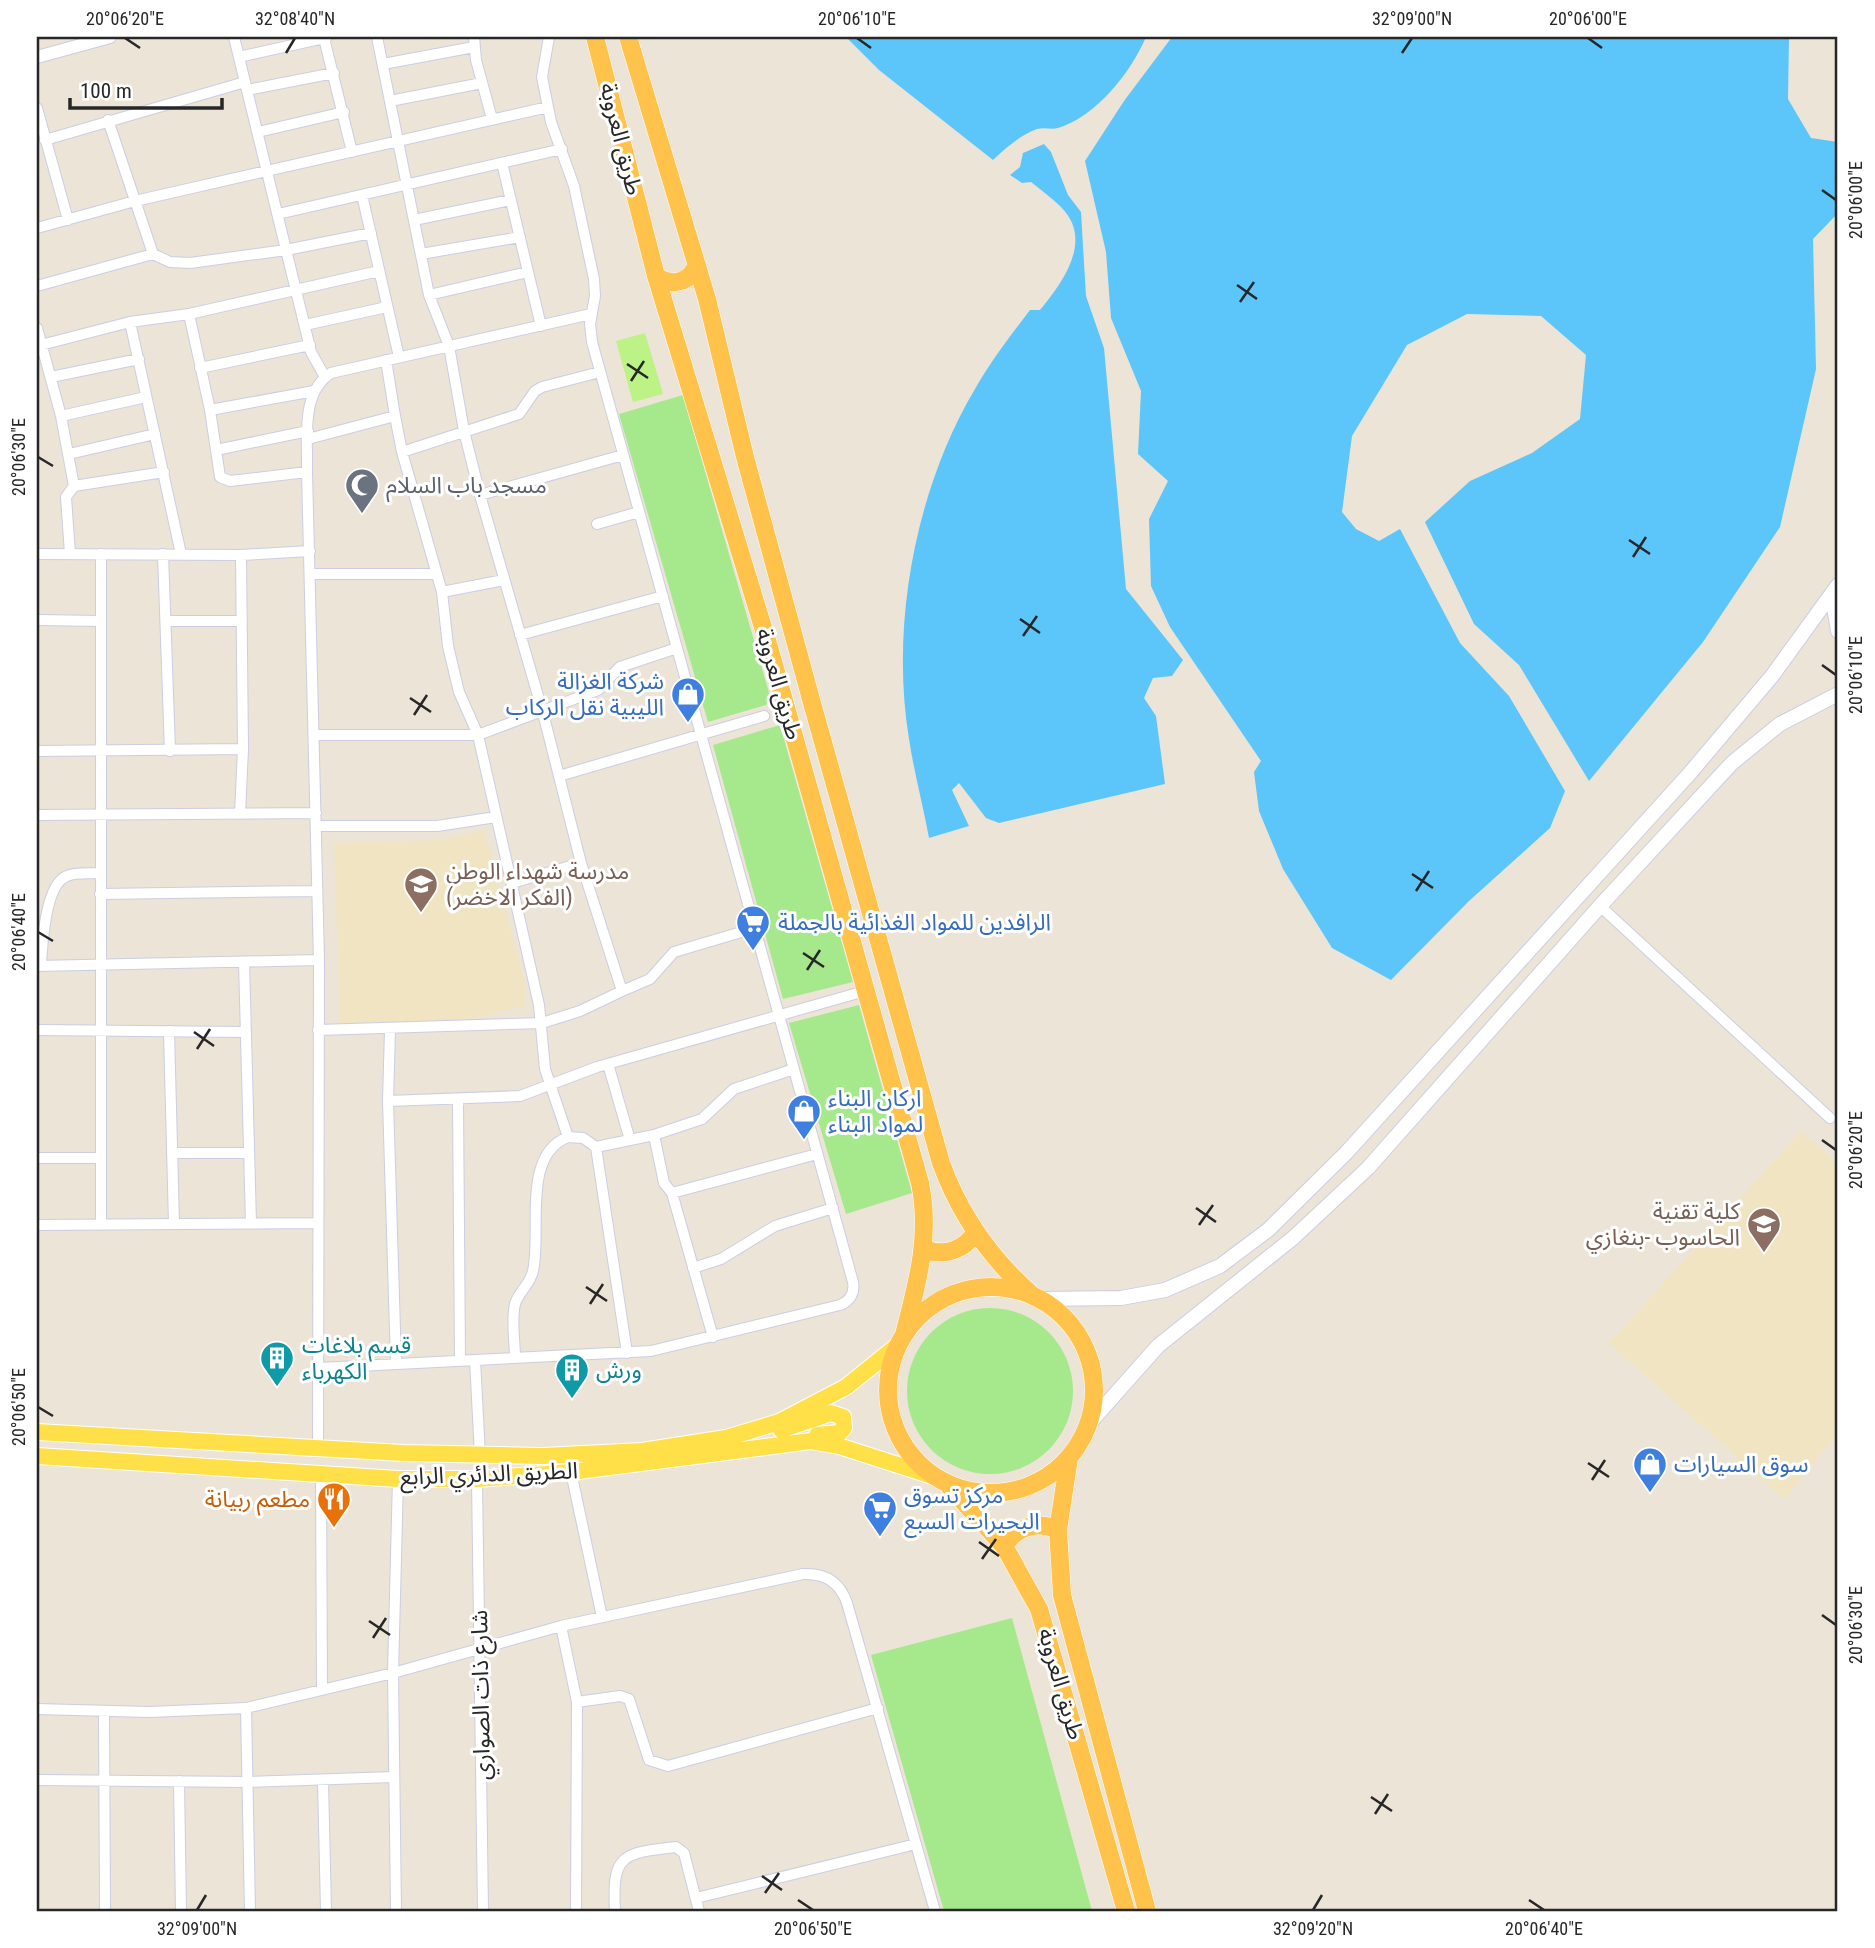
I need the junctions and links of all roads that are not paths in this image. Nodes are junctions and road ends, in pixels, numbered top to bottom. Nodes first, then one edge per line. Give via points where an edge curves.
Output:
1 (110, 37) edge
2 (234, 37) edge
3 (377, 37) edge
4 (549, 37) edge
5 (595, 37) edge
6 (628, 37) edge
7 (325, 38) edge
8 (474, 42) edge
9 (37, 57) edge
10 (239, 57) junction
11 (383, 64) junction
12 (334, 74) junction
13 (482, 83) junction
14 (246, 86) junction
15 (390, 101) junction
16 (548, 107) junction
17 (37, 108) edge
18 (344, 112) junction
19 (492, 119) junction
20 (108, 120) junction
21 (258, 132) junction
22 (45, 139) junction
23 (398, 142) junction
24 (562, 149) junction
25 (352, 152) junction
26 (502, 163) junction
27 (267, 171) junction
28 (407, 185) junction
29 (362, 195) junction
30 (511, 200) junction
31 (135, 201) junction
32 (278, 214) junction
33 (68, 220) junction
34 (414, 220) junction
35 (37, 228) edge
36 (370, 233) junction
37 (520, 237) junction
38 (286, 250) junction
39 (153, 254) junction
40 (421, 254) junction
41 (697, 265) junction
42 (379, 271) junction
43 (528, 272) junction
44 (656, 276) junction
45 (37, 286) edge
46 (296, 289) junction
47 (429, 295) junction
48 (387, 307) junction
49 (189, 314) junction
50 (591, 314) junction
51 (130, 323) junction
52 (305, 325) junction
53 (541, 326) junction
54 (37, 328) edge
55 (39, 345) edge
56 (310, 345) junction
57 (449, 346) junction
58 (399, 357) junction
59 (139, 359) junction
60 (386, 360) junction
61 (200, 368) junction
62 (600, 372) junction
63 (51, 377) junction
64 (325, 377) junction
65 (314, 391) junction
66 (146, 397) junction
67 (210, 410) junction
68 (61, 416) junction
69 (395, 416) junction
70 (464, 431) junction
71 (155, 434) junction
72 (308, 435) junction
73 (216, 450) junction
74 (402, 452) junction
75 (69, 454) junction
76 (623, 455) junction
77 (164, 472) junction
78 (307, 472) junction
79 (74, 486) junction
80 (480, 495) junction
81 (639, 512) junction
82 (597, 524) dead end
83 (310, 551) junction
84 (37, 554) edge
85 (70, 554) junction
86 (101, 554) junction
87 (163, 554) junction
88 (181, 554) junction
89 (241, 555) junction
90 (311, 574) junction
91 (437, 574) junction
92 (504, 580) junction
93 (1837, 587) edge
94 (442, 592) junction
95 (663, 596) junction
96 (37, 621) edge
97 (101, 621) junction
98 (166, 621) junction
99 (242, 621) junction
100 (1838, 631) edge
101 (520, 635) junction
102 (677, 648) junction
103 (1838, 694) edge
104 (543, 713) junction
105 (764, 716) dead end
106 (701, 734) junction
107 (315, 735) junction
108 (478, 735) junction
109 (243, 749) junction
110 (37, 751) edge
111 (170, 751) junction
112 (100, 752) junction
113 (559, 776) junction
114 (316, 813) junction
115 (240, 814) junction
116 (37, 815) edge
117 (100, 816) junction
118 (496, 817) junction
119 (316, 826) junction
120 (581, 863) junction
121 (100, 873) junction
122 (512, 883) junction
123 (316, 891) junction
124 (100, 894) junction
125 (1600, 906) junction
126 (755, 928) junction
127 (319, 960) junction
128 (244, 962) junction
129 (100, 965) junction
130 (39, 966) edge
131 (622, 991) junction
132 (865, 991) junction
133 (779, 1014) junction
134 (542, 1023) junction
135 (37, 1030) edge
136 (318, 1030) junction
137 (390, 1030) junction
138 (101, 1031) junction
139 (169, 1031) junction
140 (246, 1032) junction
141 (608, 1063) junction
142 (794, 1069) junction
143 (550, 1087) junction
144 (458, 1100) junction
145 (388, 1101) junction
146 (1830, 1118) dead end
147 (654, 1135) junction
148 (568, 1137) junction
149 (630, 1140) junction
150 (596, 1147) junction
151 (172, 1153) junction
152 (249, 1153) junction
153 (817, 1154) junction
154 (37, 1158) edge
155 (101, 1158) junction
156 (673, 1193) junction
157 (832, 1208) junction
158 (251, 1223) junction
159 (318, 1223) junction
160 (174, 1224) junction
161 (102, 1225) junction
162 (37, 1226) edge
163 (976, 1232) junction
164 (924, 1249) junction
165 (693, 1268) junction
166 (1036, 1297) junction
167 (713, 1337) junction
168 (901, 1340) junction
169 (627, 1353) junction
170 (515, 1358) junction
171 (475, 1360) junction
172 (460, 1361) junction
173 (396, 1363) junction
174 (319, 1368) junction
175 (1087, 1426) junction
176 (37, 1432) edge
177 (744, 1434) junction
178 (791, 1442) junction
179 (318, 1450) junction
180 (480, 1455) junction
181 (37, 1456) edge
182 (1069, 1457) junction
183 (570, 1472) junction
184 (321, 1475) junction
185 (398, 1479) junction
186 (477, 1479) junction
187 (941, 1480) junction
188 (1058, 1530) junction
189 (1004, 1546) junction
190 (602, 1617) junction
191 (561, 1626) junction
192 (481, 1647) junction
193 (393, 1673) junction
194 (322, 1690) junction
195 (577, 1702) junction
196 (246, 1708) junction
197 (878, 1708) junction
198 (37, 1710) edge
199 (104, 1712) junction
200 (394, 1777) junction
201 (37, 1780) edge
202 (323, 1780) junction
203 (102, 1781) junction
204 (179, 1781) junction
205 (246, 1782) junction
206 (916, 1844) junction
207 (696, 1898) junction
208 (105, 1911) edge
209 (181, 1911) edge
210 (250, 1911) edge
211 (326, 1911) edge
212 (396, 1911) edge
213 (483, 1911) edge
214 (576, 1911) edge
215 (615, 1911) edge
216 (699, 1911) edge
217 (934, 1911) edge
218 (1126, 1911) edge
219 (1147, 1911) edge

1 - 9 street
2 - 10 street
3 - 11 street
4 - 16 street via 542,73
5 - 44 highway, طريق العروبة
6 - 41 highway, طريق العروبة
7 - 10 street
7 - 12 street
8 - 11 street
8 - 13 street
10 - 14 street
11 - 15 street
12 - 14 street
12 - 18 street
13 - 15 street
13 - 19 street
14 - 20 street
14 - 21 street
15 - 23 street
16 - 19 street
16 - 24 street
17 - 22 street
18 - 21 street
18 - 25 street
19 - 23 street
20 - 22 street
20 - 31 street
21 - 27 street
22 - 33 street
23 - 25 street
23 - 28 street
24 - 26 street
24 - 50 street via 595,285
25 - 27 street
26 - 28 street
26 - 30 street
27 - 31 street
27 - 32 street
28 - 29 street
28 - 34 street
29 - 32 street
29 - 36 street
30 - 34 street
30 - 37 street
31 - 33 street
31 - 39 street
32 - 38 street
33 - 35 street
34 - 40 street
36 - 38 street
36 - 42 street
37 - 40 street
37 - 43 street
38 - 39 street via 180,263
38 - 46 street
39 - 45 street
40 - 47 street
41 - 44 highway via 682,281 665,282
41 - 163 highway, طريق العروبة via 815,716 939,1156
42 - 46 street
42 - 48 street
43 - 47 street
43 - 53 street
44 - 132 highway, طريق العروبة via 769,646
46 - 49 street
46 - 52 street
47 - 57 street
48 - 52 street
48 - 58 street
49 - 51 street
49 - 61 street
50 - 53 street
50 - 62 street via 590,335
51 - 55 street
51 - 59 street
52 - 56 street
53 - 57 street
54 - 55 street
55 - 63 street
56 - 61 street
56 - 64 street
57 - 58 street
57 - 70 street
58 - 60 street
59 - 63 street
59 - 66 street
60 - 64 street
60 - 69 street
61 - 67 street
62 - 70 street via 542,387 519,414
62 - 76 street
63 - 68 street
64 - 65 street
65 - 67 street
65 - 72 street
66 - 68 street
66 - 71 street
67 - 73 street
68 - 75 street
69 - 72 street
69 - 74 street
70 - 74 street
70 - 80 street
71 - 75 street
71 - 77 street
72 - 73 street
72 - 78 street
73 - 78 street via 224,481
74 - 91 street
75 - 79 street
76 - 80 street
76 - 81 street
77 - 79 street
77 - 88 street
78 - 83 street
79 - 85 street via 66,497
80 - 92 street
81 - 82 street
81 - 95 street
83 - 89 street
83 - 90 street
84 - 85 street
85 - 86 street
86 - 87 street
86 - 97 street
87 - 88 street
87 - 98 street
88 - 89 street
89 - 99 street
90 - 91 street
90 - 107 street
91 - 94 street
92 - 94 street
92 - 101 street
93 - 100 main road
93 - 166 main road via 1772,676 1690,773 1346,1153 1268,1230 1220,1266 1165,1290 1114,1298
94 - 108 street via 459,692
95 - 101 street
95 - 102 street
96 - 97 street
97 - 112 street
98 - 99 street
98 - 111 street
99 - 109 street
101 - 104 street
102 - 104 street via 620,667 598,690
102 - 106 street
103 - 125 main road via 1780,724 1732,763
104 - 108 street
104 - 113 street
105 - 106 street
106 - 113 street
106 - 126 street
107 - 108 street
107 - 114 street
108 - 118 street
109 - 111 street
109 - 115 street
110 - 112 street
111 - 112 street
112 - 117 street
113 - 120 street
114 - 115 street
114 - 119 street
115 - 117 street
116 - 117 street
117 - 121 street
118 - 119 street via 438,826
118 - 122 street
119 - 123 street
120 - 122 street
120 - 131 street
121 - 124 street
121 - 130 street via 65,876 60,881 43,922
122 - 134 street
123 - 124 street
123 - 127 street
124 - 129 street
125 - 146 street
125 - 175 main road via 1352,1184 1293,1238 1167,1338
126 - 131 street via 674,952 650,979
126 - 133 street
127 - 128 street
127 - 136 street
128 - 129 street
128 - 140 street
129 - 130 street
129 - 138 street
131 - 134 street
132 - 133 street
132 - 164 highway, طريق العروبة via 920,1183
133 - 141 street
133 - 142 street
134 - 137 street
134 - 143 street
135 - 138 street
136 - 137 street
136 - 159 street
137 - 145 street
138 - 139 street
138 - 155 street
139 - 140 street
139 - 151 street
140 - 152 street
141 - 143 street
141 - 149 street
142 - 147 street via 733,1089 709,1115
142 - 153 street
143 - 144 street via 520,1096
143 - 148 street
144 - 145 street
144 - 172 street
145 - 173 street
147 - 149 street
147 - 156 street via 666,1187
148 - 150 street via 583,1138
148 - 170 street via 552,1146 539,1171 534,1269 515,1303
149 - 150 street
150 - 169 street
151 - 152 street
151 - 160 street
152 - 158 street
153 - 156 street
153 - 157 street
154 - 155 street
155 - 161 street
156 - 165 street
157 - 165 street via 775,1226 721,1259
157 - 167 street via 853,1282 848,1301
158 - 159 street
158 - 160 street
159 - 174 street
160 - 161 street
161 - 162 street
163 - 164 highway via 957,1250 937,1253
163 - 166 highway, طريق العروبة via 1002,1266
164 - 168 highway, طريق العروبة
165 - 167 street
166 - 168 highway via 997,1287 961,1292 929,1308
166 - 175 highway via 1066,1319 1085,1348 1094,1392
167 - 169 street
168 - 177 main road, الطريق الدائري الرابع via 861,1376 822,1401
168 - 187 highway via 888,1381 892,1419 908,1452
169 - 170 street
170 - 171 street
171 - 172 street
171 - 180 street
172 - 173 street
173 - 174 street
174 - 179 street
175 - 182 highway
176 - 179 main road, الطريق الدائري الرابع
177 - 178 main road via 787,1429 831,1413 843,1418 844,1428 839,1433
177 - 180 main road, الطريق الدائري الرابع via 614,1453
178 - 183 main road, الطريق الدائري الرابع
178 - 187 main road, الطريق الدائري الرابع via 830,1444
179 - 180 main road, الطريق الدائري الرابع
181 - 184 main road, الطريق الدائري الرابع
182 - 187 highway via 1041,1480 1018,1490 982,1493
182 - 188 highway, طريق العروبة
183 - 186 main road, الطريق الدائري الرابع
183 - 190 street
184 - 185 main road, الطريق الدائري الرابع
184 - 194 street
185 - 186 main road, الطريق الدائري الرابع
185 - 193 street
186 - 192 street, شارع ذات الصواري
187 - 189 highway, طريق العروبة
188 - 189 highway via 1028,1526
188 - 219 highway, طريق العروبة via 1065,1611
189 - 218 highway, طريق العروبة via 1028,1585 1045,1626
190 - 191 street
190 - 197 street via 803,1574 822,1576 844,1594
191 - 192 street
191 - 195 street
192 - 193 street
192 - 213 street, شارع ذات الصواري
193 - 194 street
193 - 200 street
194 - 196 street
195 - 197 street via 620,1696 629,1699 649,1760 667,1766
195 - 214 street
196 - 199 street
196 - 205 street
197 - 206 street
198 - 199 street
199 - 203 street
200 - 202 street
200 - 212 street
201 - 203 street
202 - 205 street
202 - 211 street
203 - 204 street
203 - 208 street
204 - 205 street
204 - 209 street
205 - 210 street
206 - 207 street
206 - 217 street
207 - 215 street via 684,1853 672,1847 633,1854 621,1862 614,1880
207 - 216 street

